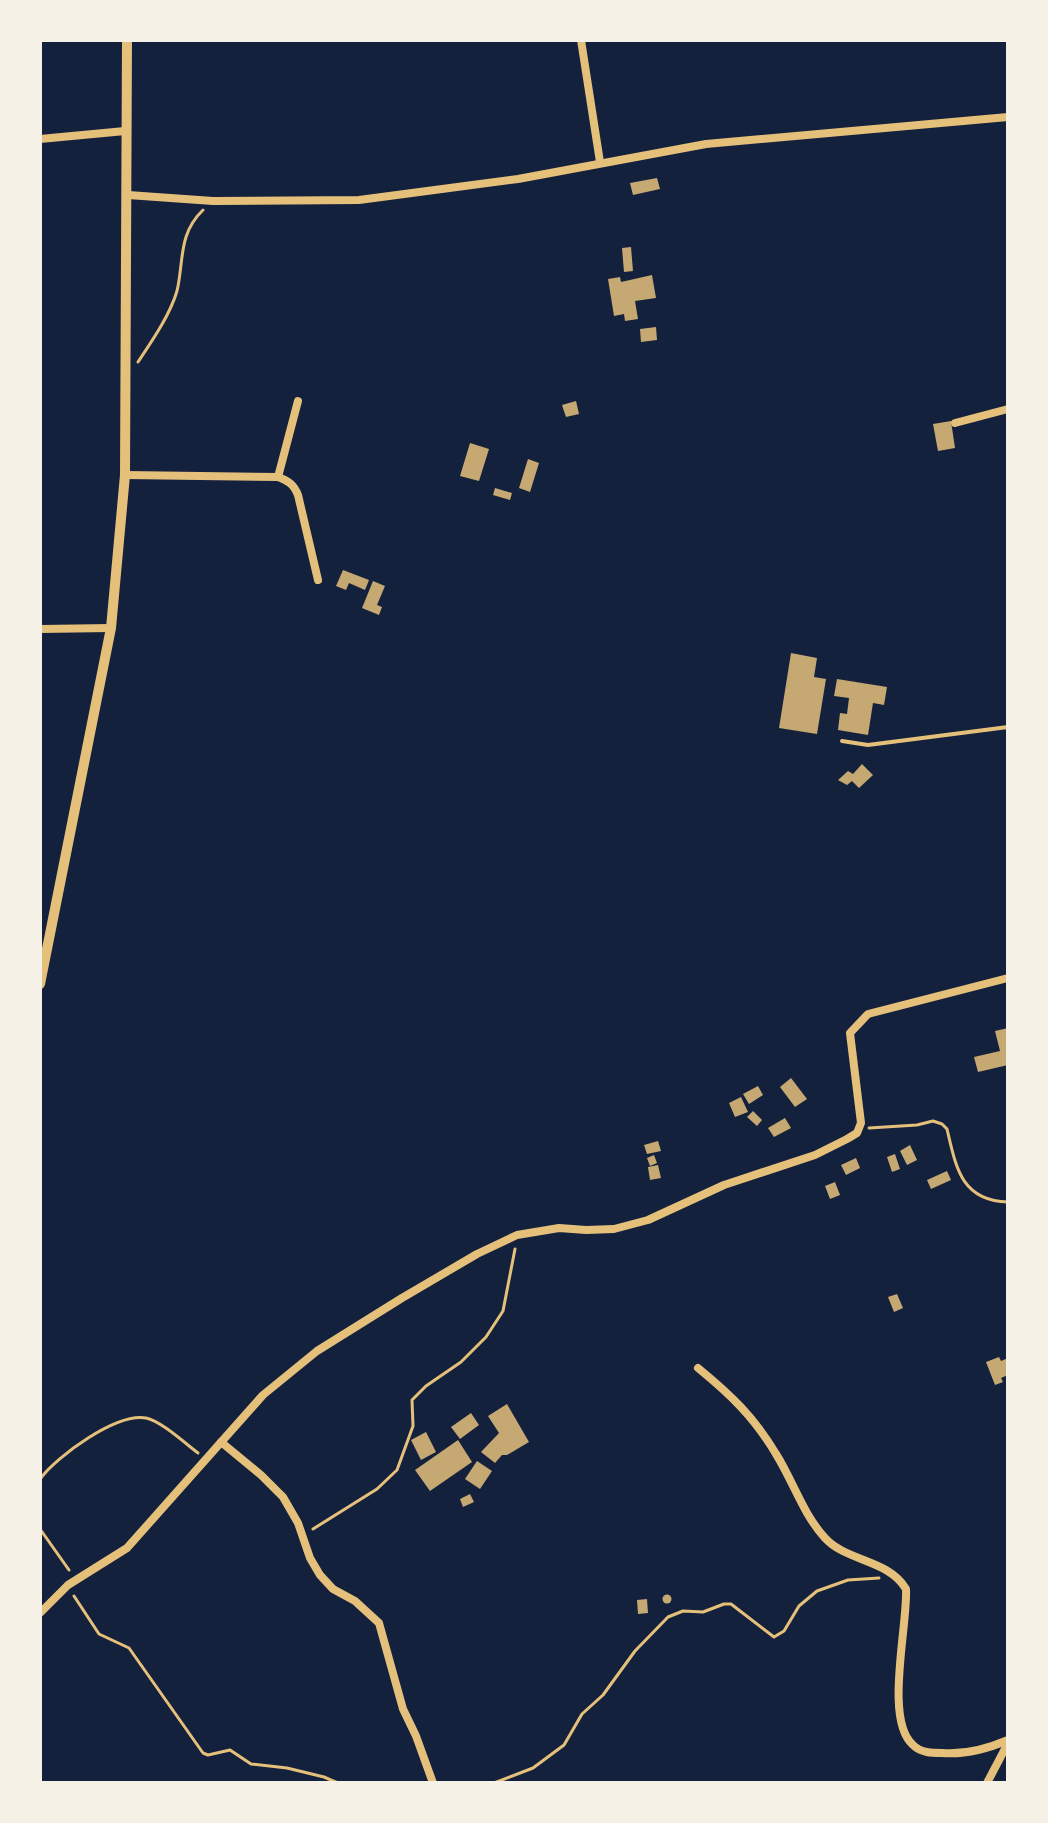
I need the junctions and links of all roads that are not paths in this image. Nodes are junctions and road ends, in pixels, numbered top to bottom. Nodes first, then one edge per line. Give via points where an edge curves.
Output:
1 (127, 40) edge
2 (581, 40) edge
3 (1008, 117) edge
4 (125, 131) junction
5 (40, 139) edge
6 (600, 162) junction
7 (128, 195) junction
8 (298, 401) dead end
9 (1008, 409) edge
10 (955, 423) dead end
11 (125, 475) junction
12 (278, 477) junction
13 (318, 580) dead end
14 (111, 628) junction
15 (40, 629) edge
16 (1008, 727) edge
17 (842, 741) dead end
18 (1008, 978) edge
19 (40, 984) edge
20 (698, 1368) dead end
21 (221, 1442) junction
22 (40, 1613) edge
23 (1008, 1742) edge
24 (433, 1783) edge
25 (987, 1783) edge

1 - 4 street
2 - 6 street
3 - 6 street via 730,141
4 - 5 street
4 - 7 street
6 - 7 street via 359,200 213,201
7 - 11 street
8 - 12 street
9 - 10 street
11 - 12 street
11 - 14 street
12 - 13 street via 294,486 298,495
14 - 15 street
14 - 19 street
16 - 17 lane via 868,745
18 - 21 street via 902,1003 860,1019 850,1033 860,1128 847,1139 648,1220 614,1229 559,1228 517,1235 477,1254 317,1351 263,1395
20 - 23 street via 753,1417 827,1540 902,1581 906,1589 897,1682 904,1732 912,1745 947,1754
21 - 22 street via 127,1548 72,1583
21 - 24 street via 283,1497 320,1575 379,1623 403,1709
23 - 25 street

